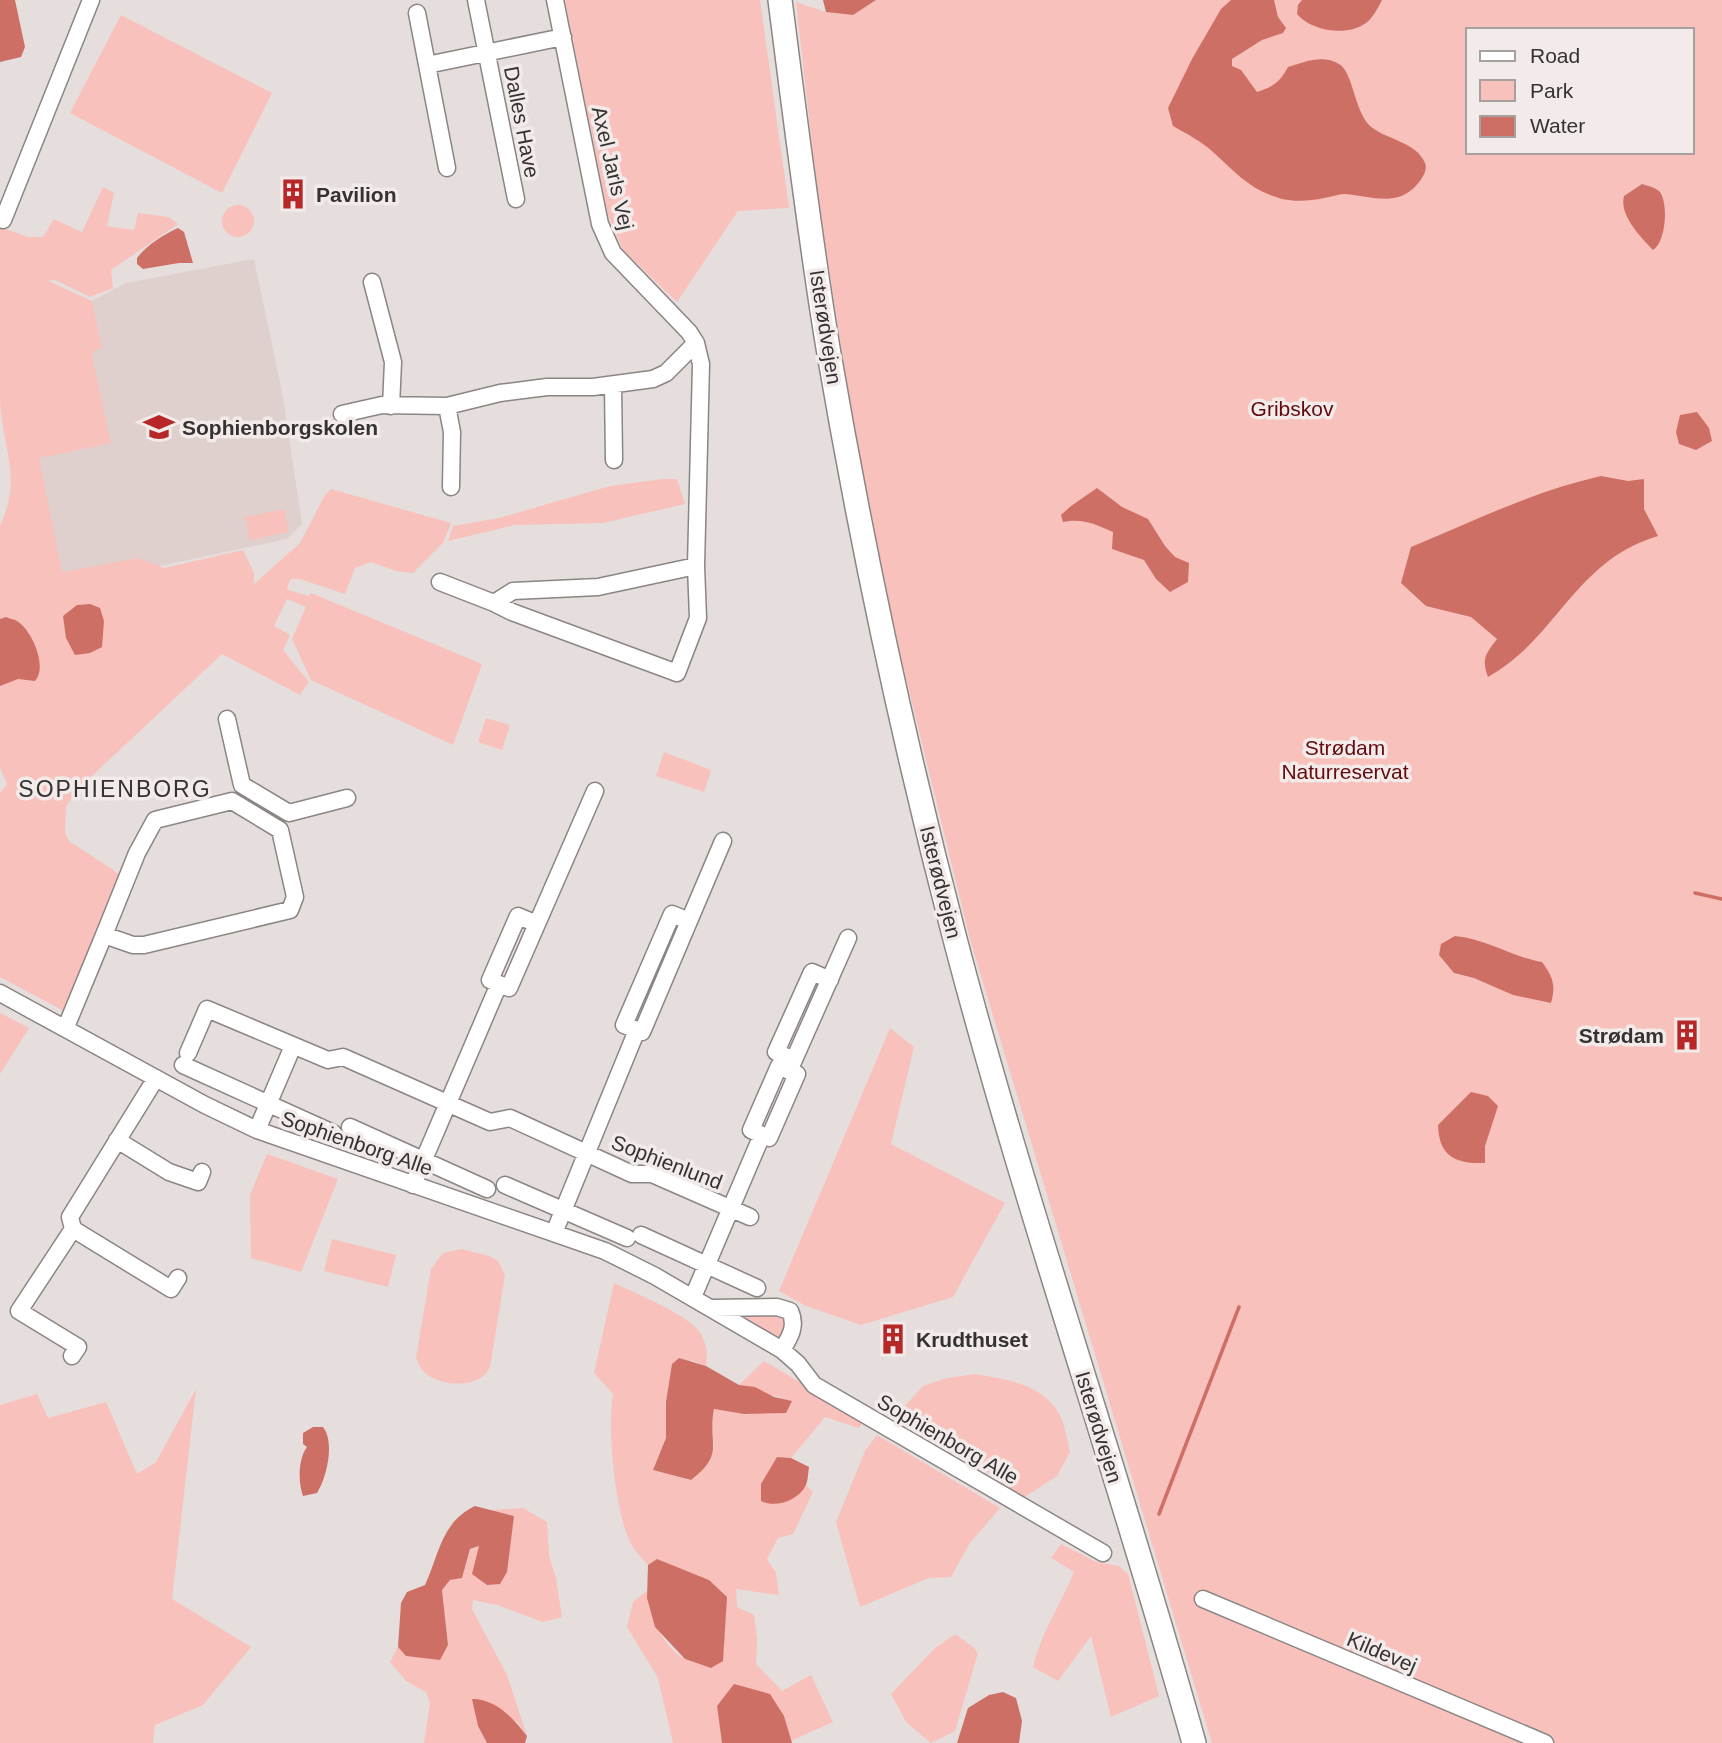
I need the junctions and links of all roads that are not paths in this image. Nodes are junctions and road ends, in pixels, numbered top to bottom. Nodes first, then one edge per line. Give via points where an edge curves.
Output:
1 (91, 0) edge
2 (476, 0) edge
3 (555, 0) edge
4 (780, 0) edge
5 (417, 13) dead end
6 (563, 37) junction
7 (486, 52) junction
8 (427, 65) junction
9 (447, 168) dead end
10 (516, 200) dead end
11 (1, 220) edge
12 (373, 282) dead end
13 (696, 343) junction
14 (613, 384) junction
15 (391, 405) junction
16 (447, 407) junction
17 (342, 414) dead end
18 (614, 460) dead end
19 (451, 487) dead end
20 (696, 566) junction
21 (440, 582) dead end
22 (494, 603) junction
23 (228, 719) dead end
24 (240, 776) junction
25 (595, 791) dead end
26 (348, 798) dead end
27 (224, 803) junction
28 (298, 811) junction
29 (282, 838) junction
30 (723, 841) dead end
31 (104, 935) junction
32 (848, 938) dead end
33 (0, 993) edge
34 (66, 1027) junction
35 (293, 1046) junction
36 (156, 1078) junction
37 (268, 1103) junction
38 (449, 1103) junction
39 (350, 1127) dead end
40 (257, 1130) junction
41 (333, 1133) dead end
42 (117, 1140) junction
43 (587, 1153) junction
44 (424, 1160) junction
45 (202, 1172) dead end
46 (413, 1185) junction
47 (505, 1185) dead end
48 (487, 1189) dead end
49 (732, 1209) junction
50 (562, 1210) junction
51 (750, 1217) dead end
52 (73, 1229) junction
53 (554, 1233) junction
54 (708, 1267) junction
55 (178, 1278) dead end
56 (757, 1288) dead end
57 (693, 1297) junction
58 (711, 1308) junction
59 (782, 1350) junction
60 (72, 1356) dead end
61 (1103, 1553) dead end
62 (1203, 1599) dead end
63 (1194, 1743) edge
64 (1545, 1743) edge

1 - 11 street
2 - 7 street, Dalles Have
3 - 6 street, Axel Jarls Vej
4 - 63 highway, Isterødvejen via 830,358 858,514 913,768 955,940 1020,1169
5 - 8 street
6 - 7 street, Dalles Have
6 - 13 street, Axel Jarls Vej via 600,224 613,253
7 - 8 street, Dalles Have
7 - 10 street, Dalles Have
8 - 9 street
12 - 15 street via 393,362
13 - 14 street via 666,373
13 - 20 street via 701,364
14 - 16 street via 500,393
14 - 18 street
15 - 16 street
15 - 17 street
16 - 19 street via 452,432
20 - 22 street via 598,587 513,591
20 - 22 street via 698,618 677,673
21 - 22 street
23 - 24 street
24 - 27 street
24 - 28 street via 242,785 289,813
25 - 38 street via 509,988 499,984
26 - 28 street
27 - 29 street via 233,801 280,830
27 - 31 street via 155,820
28 - 29 street
29 - 31 street via 295,897 290,910 144,945
30 - 43 street, Sophienlund
31 - 34 street
32 - 49 street, Sophienlund via 830,980 811,972 776,1052 792,1065 779,1066 751,1130 762,1135
33 - 34 street, Sophienborg Alle
34 - 36 street, Sophienborg Alle
35 - 37 street
35 - 37 street, Sophienlund via 206,1009 186,1059
35 - 38 street, Sophienlund via 328,1060 342,1056
36 - 40 street, Sophienborg Alle
36 - 42 street
37 - 40 street
37 - 41 street, Sophienlund
38 - 43 street, Sophienlund via 490,1122 510,1118
38 - 44 street
39 - 44 street
40 - 46 street, Sophienborg Alle
42 - 45 street via 169,1172 198,1182
42 - 52 street via 70,1217
43 - 49 street, Sophienlund via 632,1174 652,1174
43 - 50 street, Sophienlund
44 - 46 street
44 - 48 street
46 - 53 street, Sophienborg Alle
47 - 50 street
49 - 51 street, Sophienlund
49 - 54 street, Sophienlund
50 - 53 street, Sophienlund
50 - 54 street
52 - 55 street via 170,1289
52 - 60 street via 19,1311 78,1347
53 - 57 street, Sophienborg Alle via 605,1251
54 - 56 street
54 - 57 street, Sophienlund
57 - 58 street, Sophienborg Alle
58 - 59 street, Sophienborg Alle
58 - 59 street via 777,1307 790,1311 794,1323
59 - 61 street, Sophienborg Alle via 814,1385
62 - 64 street, Kildevej

